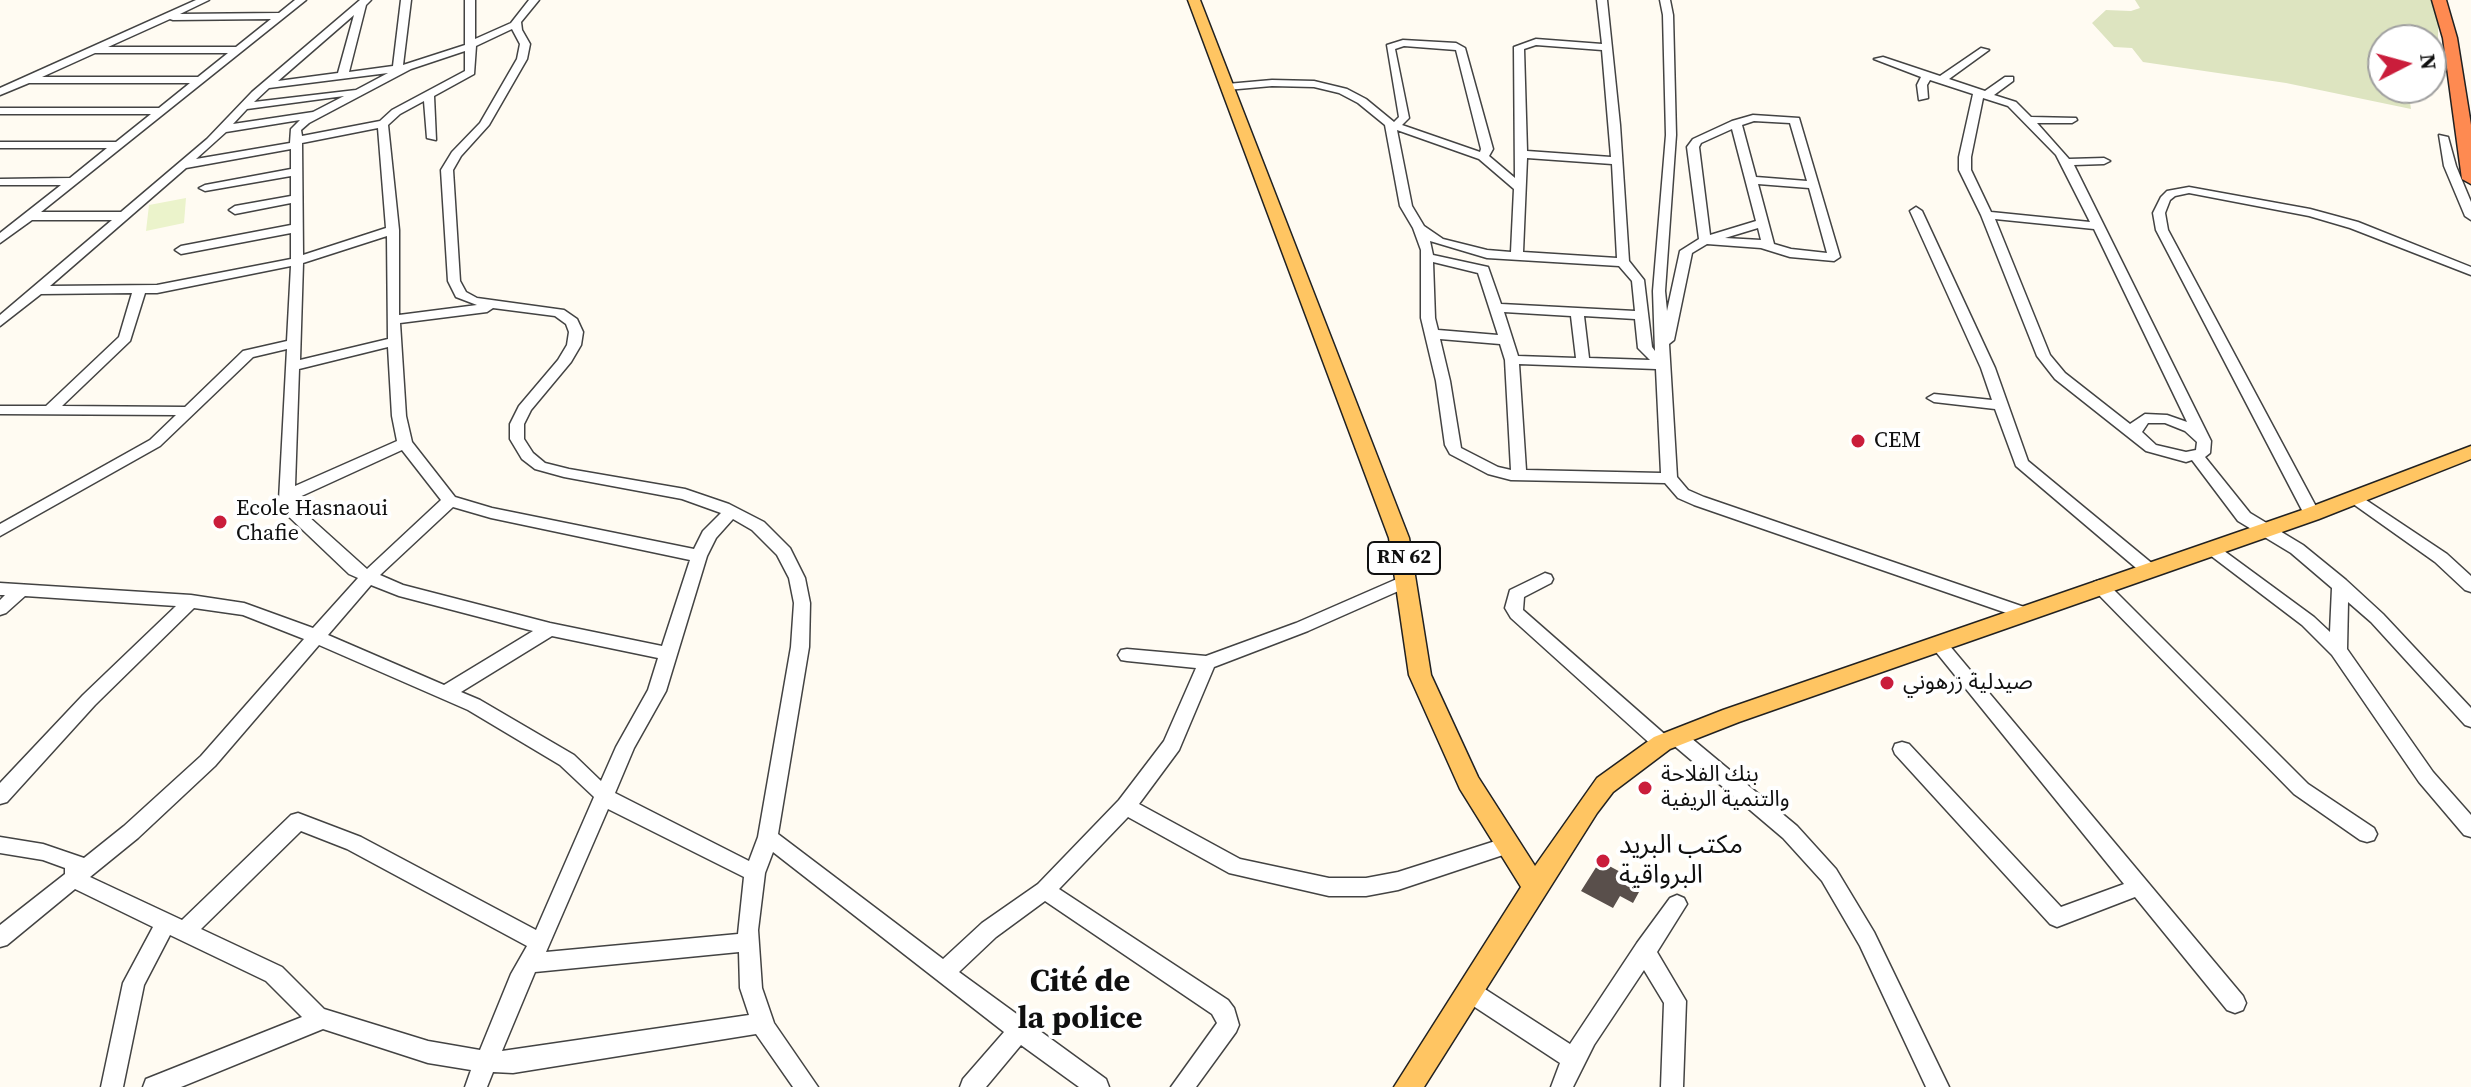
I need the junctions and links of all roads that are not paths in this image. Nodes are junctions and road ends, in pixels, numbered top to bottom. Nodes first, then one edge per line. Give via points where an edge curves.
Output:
1 (204, 0) edge
2 (301, 0) edge
3 (406, 0) edge
4 (470, 0) edge
5 (534, 0) edge
6 (1194, 0) edge
7 (1602, 0) edge
8 (1665, 0) edge
9 (2439, 0) edge
10 (2452, 0) edge
11 (364, 2) edge
12 (280, 16) junction
13 (164, 17) junction
14 (516, 24) junction
15 (471, 45) junction
16 (1605, 47) junction
17 (89, 50) junction
18 (238, 50) junction
19 (1984, 50) dead end
20 (1879, 59) dead end
21 (402, 68) junction
22 (2471, 74) edge
23 (343, 75) junction
24 (1927, 75) junction
25 (2009, 79) dead end
26 (200, 80) junction
27 (1942, 80) junction
28 (22, 81) junction
29 (266, 85) junction
30 (1227, 87) junction
31 (363, 90) junction
32 (0, 92) edge
33 (1983, 93) junction
34 (429, 95) junction
35 (1923, 98) dead end
36 (242, 107) junction
37 (0, 111) edge
38 (161, 111) junction
39 (316, 115) junction
40 (2029, 120) junction
41 (2072, 120) dead end
42 (1736, 123) junction
43 (383, 124) junction
44 (1392, 125) junction
45 (222, 129) junction
46 (2443, 137) dead end
47 (432, 138) dead end
48 (294, 143) junction
49 (0, 145) edge
50 (118, 145) junction
51 (1522, 154) junction
52 (1483, 157) junction
53 (1617, 161) junction
54 (2104, 161) dead end
55 (2067, 162) junction
56 (183, 165) junction
57 (295, 172) junction
58 (2471, 179) edge
59 (1751, 180) junction
60 (73, 181) junction
61 (0, 182) edge
62 (1815, 185) junction
63 (1519, 187) junction
64 (205, 188) dead end
65 (296, 199) junction
66 (235, 210) dead end
67 (1916, 211) dead end
68 (1987, 215) junction
69 (30, 216) junction
70 (124, 216) junction
71 (2471, 216) edge
72 (1762, 223) junction
73 (2099, 226) junction
74 (296, 228) junction
75 (1419, 228) junction
76 (393, 230) junction
77 (0, 239) edge
78 (1705, 240) junction
79 (1768, 245) junction
80 (181, 250) dead end
81 (1517, 256) junction
82 (1426, 257) junction
83 (297, 261) junction
84 (1623, 262) junction
85 (2471, 271) edge
86 (37, 290) junction
87 (139, 290) junction
88 (498, 307) junction
89 (1496, 308) junction
90 (1577, 312) junction
91 (1642, 315) junction
92 (393, 320) junction
93 (0, 322) edge
94 (1432, 334) junction
95 (1505, 340) junction
96 (395, 341) junction
97 (294, 343) junction
98 (1512, 360) junction
99 (1583, 363) junction
100 (1662, 365) junction
101 (293, 366) junction
102 (1934, 398) dead end
103 (2001, 405) junction
104 (0, 410) edge
105 (50, 410) junction
106 (186, 411) junction
107 (2142, 441) junction
108 (2204, 441) junction
109 (405, 443) junction
110 (2471, 452) edge
111 (2196, 456) junction
112 (2471, 463) edge
113 (1519, 475) junction
114 (1669, 478) junction
115 (287, 496) junction
116 (2358, 496) junction
117 (450, 501) junction
118 (731, 512) junction
119 (2312, 514) junction
120 (2268, 529) junction
121 (0, 531) edge
122 (2210, 549) junction
123 (699, 556) junction
124 (2148, 569) junction
125 (368, 577) junction
126 (1545, 579) dead end
127 (1406, 581) junction
128 (2340, 584) junction
129 (2100, 586) junction
130 (2471, 586) edge
131 (0, 589) edge
132 (21, 591) junction
133 (191, 601) junction
134 (0, 609) edge
135 (2024, 613) junction
136 (550, 629) junction
137 (315, 635) junction
138 (1938, 643) junction
139 (2338, 650) junction
140 (669, 654) junction
141 (1127, 655) dead end
142 (1207, 663) junction
143 (446, 692) junction
144 (2471, 720) edge
145 (1670, 741) junction
146 (1902, 749) dead end
147 (604, 795) junction
148 (0, 796) edge
149 (1126, 806) junction
150 (2471, 829) edge
151 (2367, 834) dead end
152 (768, 837) junction
153 (0, 845) edge
154 (1508, 845) junction
155 (755, 873) junction
156 (74, 879) junction
157 (1535, 887) junction
158 (2139, 887) junction
159 (1045, 890) junction
160 (1677, 904) dead end
161 (176, 926) junction
162 (0, 938) edge
163 (749, 942) junction
164 (1644, 950) junction
165 (535, 953) junction
166 (944, 972) junction
167 (1469, 991) junction
168 (2235, 1003) dead end
169 (320, 1020) junction
170 (762, 1023) junction
171 (1019, 1031) junction
172 (1574, 1059) junction
173 (489, 1061) junction
174 (112, 1087) edge
175 (154, 1087) edge
176 (476, 1087) edge
177 (807, 1087) edge
178 (971, 1087) edge
179 (1098, 1087) edge
180 (1182, 1087) edge
181 (1408, 1087) edge
182 (1562, 1087) edge
183 (1672, 1087) edge
184 (1938, 1087) edge

1 - 13 street
2 - 12 street
3 - 21 street
4 - 15 street
5 - 14 street
6 - 30 main road, RN 62
7 - 16 street
8 - 100 street via 1671,135 1659,291
9 - 58 highway via 2450,38
10 - 22 highway
11 - 23 street
11 - 29 street
12 - 13 street
12 - 18 street
13 - 17 street
14 - 15 street
14 - 88 street via 525,44 522,59 484,125 447,170 454,281 461,294
15 - 21 street
15 - 34 street via 470,72
16 - 51 street via 1536,42 1519,47
16 - 53 street
17 - 18 street
17 - 28 street
18 - 26 street
19 - 27 street
20 - 24 street via 1912,65
21 - 23 street
21 - 31 street
23 - 29 street
24 - 27 street
24 - 35 street
25 - 33 street
26 - 28 street
26 - 38 street
27 - 33 street
28 - 32 street
29 - 36 street
30 - 44 street via 1283,82 1329,87 1354,96
30 - 127 main road, RN 62 via 1399,538
31 - 36 street
31 - 39 street
33 - 40 street via 2012,104
33 - 68 street via 1964,165
34 - 43 street
34 - 47 street
36 - 45 street
37 - 38 street
38 - 50 street
39 - 45 street
39 - 48 street via 298,126
40 - 41 street
40 - 55 street
42 - 59 street
42 - 62 street via 1758,117 1795,120
42 - 78 street via 1693,147
43 - 48 street
43 - 76 street
44 - 52 street
44 - 52 street via 1404,118 1390,47 1453,45 1460,48 1487,149
44 - 75 street via 1406,206
45 - 56 street
46 - 71 street
48 - 56 street
48 - 57 street
49 - 50 street
50 - 60 street
51 - 53 street
51 - 63 street
52 - 63 street
53 - 84 street
54 - 55 street
55 - 73 street
56 - 70 street
57 - 64 street
57 - 65 street
59 - 62 street
59 - 72 street
60 - 61 street
60 - 69 street
62 - 79 street via 1834,257
63 - 81 street
65 - 66 street
65 - 74 street
67 - 103 street
68 - 73 street
68 - 107 street via 2044,356 2060,376
69 - 70 street
69 - 77 street
70 - 86 street
72 - 78 street
72 - 79 street
73 - 108 street
74 - 80 street
74 - 83 street
75 - 81 street via 1455,248
75 - 82 street
76 - 83 street
76 - 92 street
78 - 79 street
78 - 100 street via 1686,251
81 - 84 street
82 - 89 street via 1484,270
82 - 94 street
83 - 87 street
83 - 97 street
84 - 91 street via 1638,280
85 - 119 street via 2310,213 2189,190 2165,199 2159,213 2162,230
86 - 87 street
86 - 93 street
87 - 105 street via 125,338
88 - 92 street
88 - 118 street via 559,313 576,332 564,362 517,424 517,439 527,456 554,470 685,494
89 - 90 street
89 - 95 street
90 - 91 street
90 - 99 street
91 - 100 street via 1645,348
92 - 96 street
94 - 95 street
94 - 113 street via 1452,445 1493,471
95 - 98 street
96 - 101 street
96 - 109 street
97 - 101 street
97 - 106 street via 248,354
98 - 99 street
98 - 113 street
99 - 100 street
100 - 114 street
101 - 115 street
102 - 103 street
103 - 124 street via 2026,469
104 - 105 street
105 - 106 street
106 - 121 street via 155,443
107 - 108 street via 2135,427 2155,417 2179,422
107 - 111 street via 2162,453
108 - 111 street via 2206,447
109 - 115 street
109 - 117 street
110 - 116 main road
111 - 120 street via 2244,517
112 - 116 main road
113 - 114 street
114 - 135 street via 1683,494 1699,501
115 - 125 street via 292,510
116 - 119 main road
116 - 130 street
117 - 123 street
117 - 125 street
118 - 123 street via 709,535
118 - 152 street via 758,526 784,552 802,603 800,647
119 - 120 main road
120 - 122 main road
120 - 128 street
122 - 124 main road
122 - 139 street via 2308,621
123 - 140 street
124 - 129 main road
125 - 136 street
125 - 137 street
126 - 145 street via 1516,594 1517,614
127 - 142 street
127 - 154 main road, RN 62 via 1420,675 1468,782
128 - 139 street
128 - 144 street via 2402,642
129 - 135 main road
129 - 151 street via 2301,789
131 - 132 street
132 - 133 street
132 - 134 street
133 - 137 street via 244,609
133 - 148 street
135 - 138 main road
136 - 140 street
136 - 143 street
137 - 143 street
137 - 156 street via 208,761
138 - 145 main road
138 - 158 street
139 - 150 street via 2426,777
140 - 147 street via 657,691
141 - 142 street
142 - 149 street via 1172,745
143 - 147 street via 567,760
145 - 157 main road via 1605,785
145 - 184 street via 1790,832 1829,875 1867,939
146 - 158 street via 2057,918
147 - 155 street
147 - 165 street
149 - 154 street via 1236,867 1329,887 1398,881
149 - 159 street
152 - 155 street
152 - 166 street
153 - 156 street via 76,863
154 - 157 main road, RN 62
155 - 163 street
156 - 161 street
156 - 162 street
157 - 167 main road
158 - 168 street
159 - 166 street via 989,930
159 - 180 street via 1226,1015 1228,1025
160 - 164 street
161 - 165 street via 298,821 354,843
161 - 169 street via 274,974
161 - 174 street via 134,983
163 - 165 street
163 - 170 street via 751,988
164 - 172 street
164 - 183 street via 1675,1001
165 - 173 street
166 - 171 street
167 - 172 street
167 - 181 main road
169 - 173 street via 428,1052
169 - 175 street
170 - 173 street via 513,1062
170 - 177 street
171 - 178 street
171 - 179 street
172 - 182 street
173 - 176 street

